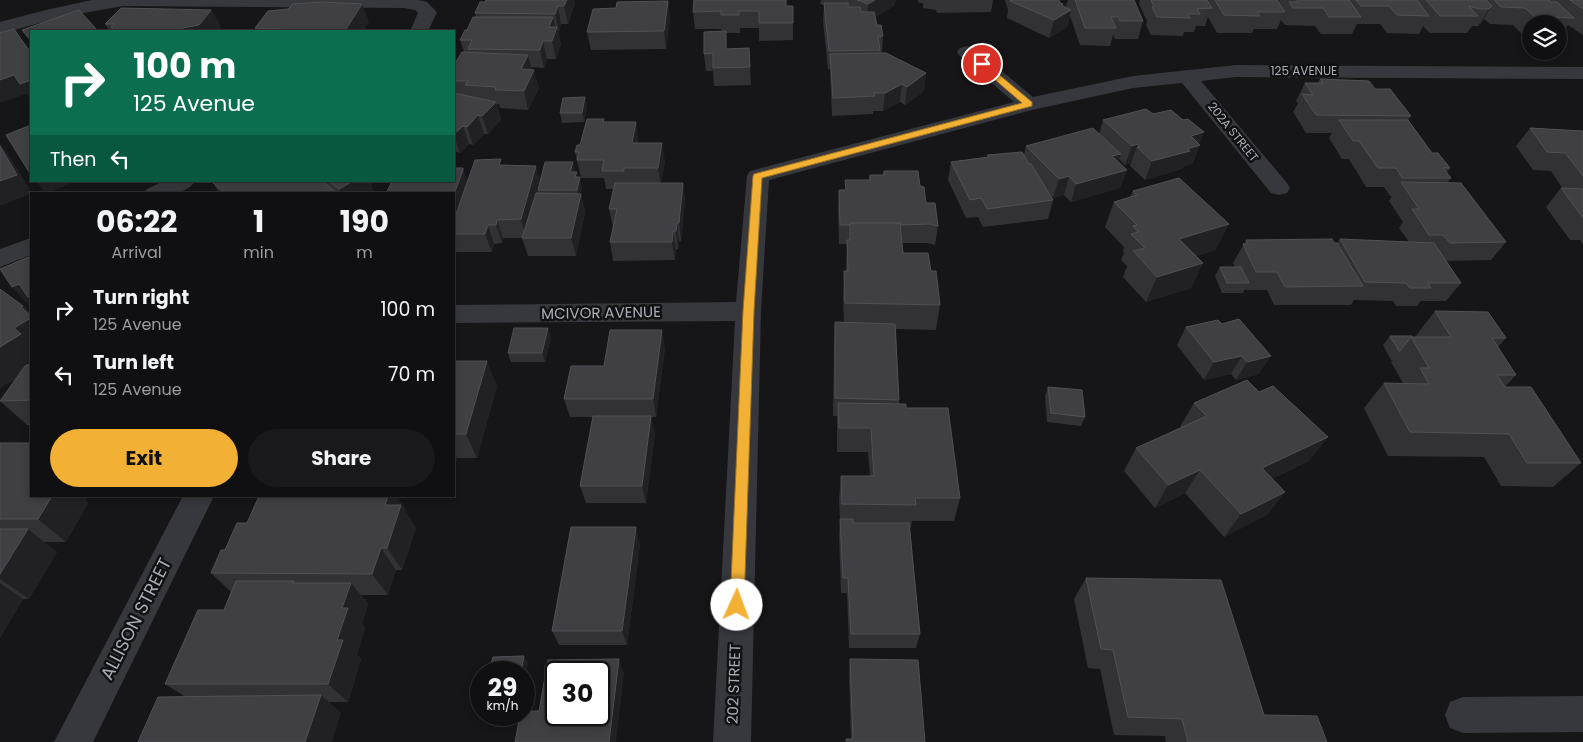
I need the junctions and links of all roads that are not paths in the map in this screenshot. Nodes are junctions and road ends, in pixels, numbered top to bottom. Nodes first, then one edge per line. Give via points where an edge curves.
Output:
1 (0, 28) edge
2 (419, 30) edge
3 (967, 52) dead end
4 (1583, 72) edge
5 (1187, 76) junction
6 (1029, 104) junction
7 (758, 176) joint
8 (182, 182) edge
9 (1279, 188) dead end
10 (159, 192) edge
11 (30, 246) edge
12 (0, 259) edge
13 (748, 311) junction
14 (455, 314) edge
15 (198, 497) edge
16 (1583, 714) edge
17 (1463, 715) dead end
18 (73, 742) edge
19 (732, 742) edge

1 - 2 street via 46,14 123,1 404,3 421,6 428,12
3 - 6 street
4 - 5 street, 125 AVENUE via 1236,71
5 - 6 street, 125 AVENUE via 1133,82
5 - 9 street, 202A STREET
6 - 7 street, 125 AVENUE
7 - 13 street, 202 STREET
8 - 10 street
11 - 12 street
13 - 14 street, MCIVOR AVENUE
13 - 19 street, 202 STREET
15 - 18 street, ALLISON STREET
16 - 17 street

